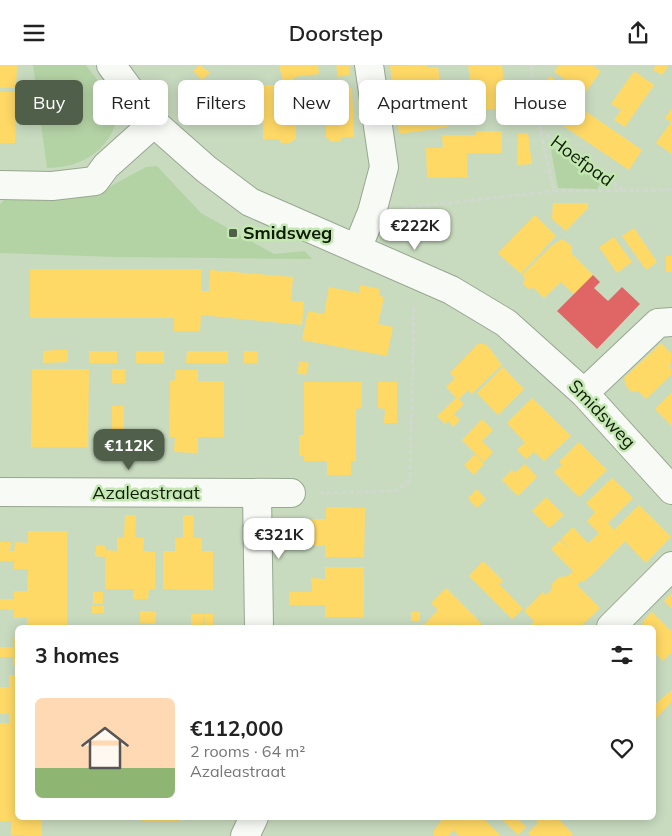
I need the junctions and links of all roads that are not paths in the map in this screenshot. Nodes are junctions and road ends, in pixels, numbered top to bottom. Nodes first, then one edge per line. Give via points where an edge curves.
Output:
1 (111, 65) edge
2 (370, 65) edge
3 (122, 80) edge
4 (152, 125) edge
5 (156, 125) edge
6 (0, 185) edge
7 (357, 249) junction
8 (672, 322) edge
9 (584, 393) junction
10 (672, 490) edge
11 (0, 492) edge
12 (257, 493) junction
13 (291, 493) road end
14 (672, 565) edge
15 (259, 625) edge
16 (613, 625) edge
17 (253, 820) edge
18 (245, 836) edge

1 - 3 street, Smidsweg
2 - 7 street via 384,167 372,212
4 - 6 street via 106,165 95,181 52,186
5 - 7 street, Smidsweg via 250,202
7 - 9 street, Smidsweg via 451,290 506,323
8 - 9 street via 658,323
9 - 10 street, Smidsweg
11 - 12 street, Azaleastraat
12 - 13 street, Azaleastraat
12 - 15 street
14 - 16 street
17 - 18 street

